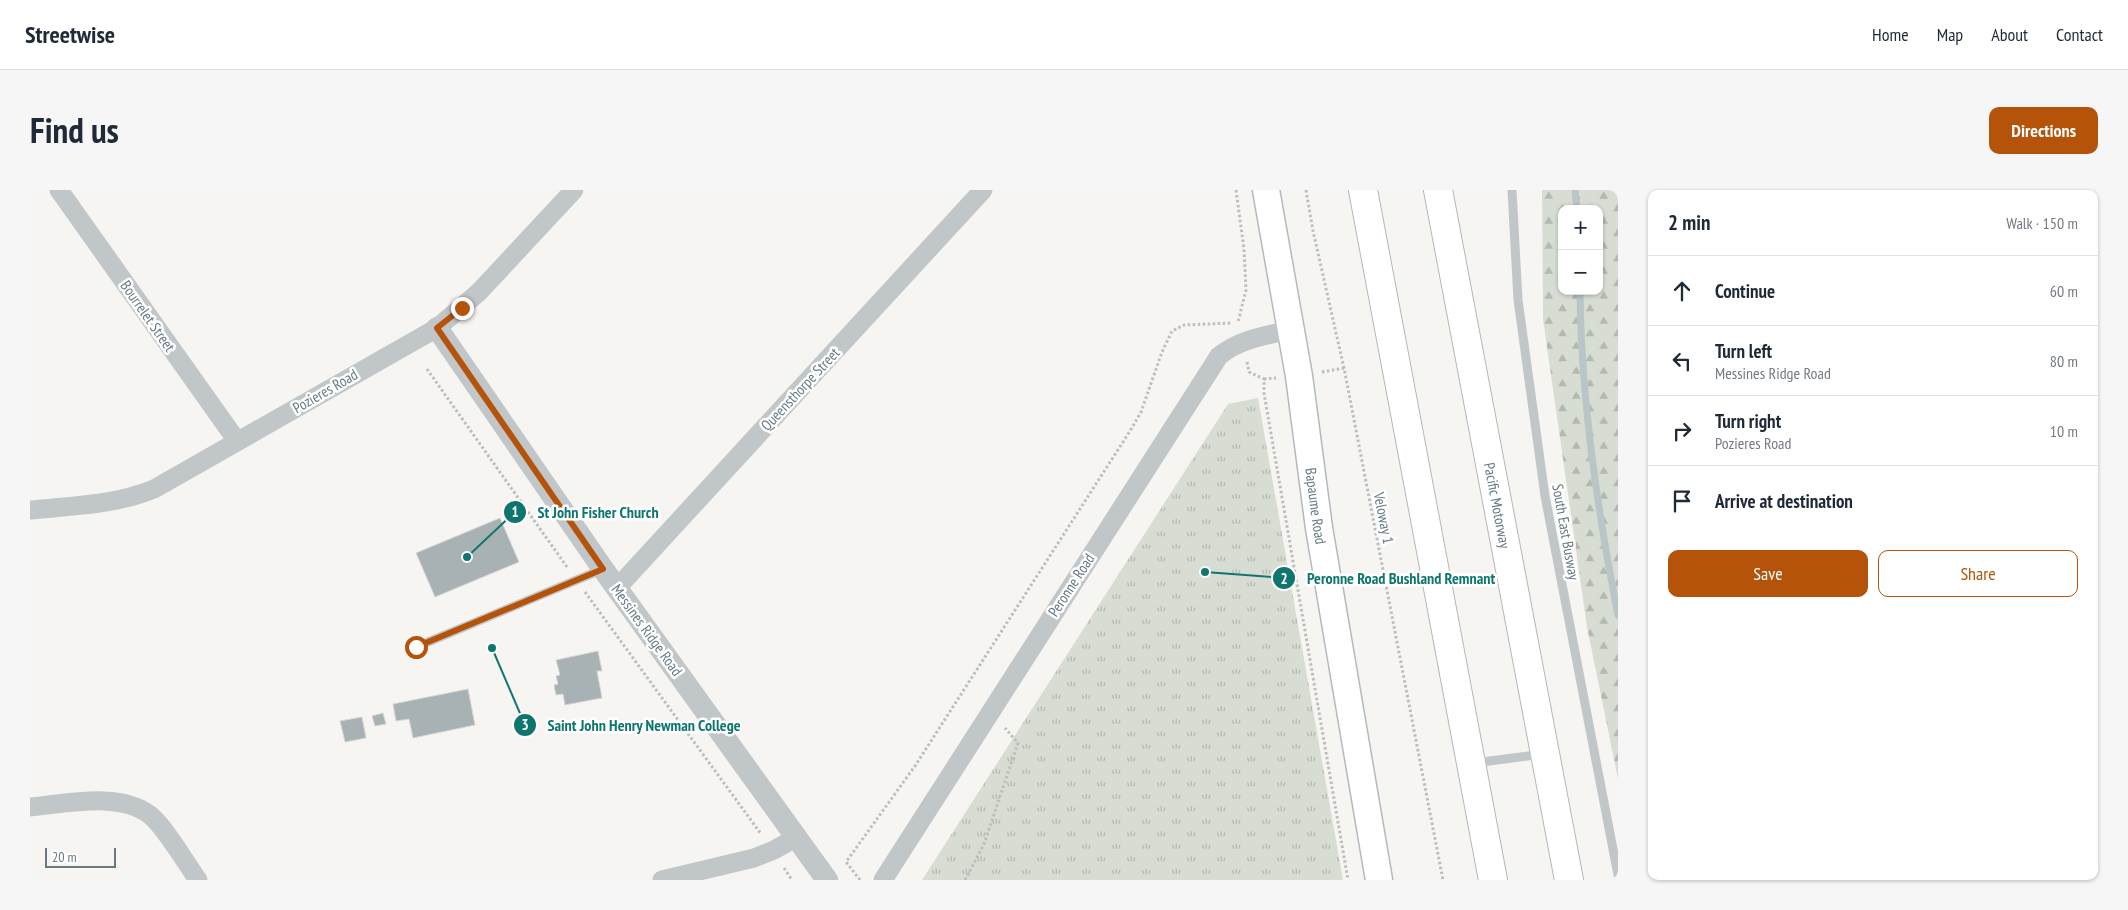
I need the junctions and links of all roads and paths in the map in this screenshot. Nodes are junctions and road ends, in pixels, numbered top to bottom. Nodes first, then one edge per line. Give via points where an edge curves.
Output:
1 (58, 190) edge
2 (574, 190) edge
3 (983, 190) edge
4 (1236, 190) edge
5 (1266, 190) edge
6 (1306, 190) edge
7 (1362, 190) edge
8 (1438, 190) edge
9 (1512, 190) edge
10 (437, 328) junction
11 (1290, 330) junction
12 (427, 370) dead end
13 (1249, 372) dead end
14 (237, 441) junction
15 (30, 510) edge
16 (603, 569) junction
17 (577, 580) junction
18 (617, 588) junction
19 (416, 647) dead end
20 (990, 712) junction
21 (1546, 754) junction
22 (1471, 764) junction
23 (30, 807) edge
24 (797, 837) junction
25 (774, 850) junction
26 (1618, 875) edge
27 (198, 880) edge
28 (662, 880) edge
29 (792, 880) edge
30 (827, 880) edge
31 (860, 880) edge
32 (883, 880) edge
33 (965, 880) edge
34 (1348, 880) edge
35 (1379, 880) edge
36 (1443, 880) edge
37 (1493, 880) edge
38 (1570, 880) edge

1 - 14 street, Bourrelet Street
2 - 10 street, Pozieres Road via 485,286
3 - 18 street, Queensthorpe Street
4 - 31 path via 1246,290 1238,324 1184,325 1172,331 1141,412 1130,430 915,766 846,862
5 - 11 main road, Bapaume Road
6 - 36 path, Veloway 1 via 1344,368
7 - 22 highway
8 - 21 highway, Pacific Motorway
9 - 26 lane, South East Busway via 1518,300 1545,496
10 - 14 street, Pozieres Road
10 - 16 street, Messines Ridge Road
11 - 20 street, Peronne Road via 1243,341 1219,356
11 - 35 main road, Bapaume Road
12 - 17 path
13 - 34 path via 1264,379
14 - 15 street, Pozieres Road via 167,482 136,496
16 - 17 lane
16 - 18 street, Messines Ridge Road
17 - 19 lane
17 - 25 path
18 - 24 street, Messines Ridge Road
20 - 32 street, Peronne Road
20 - 33 path via 1018,743 984,844
21 - 22 lane
21 - 38 highway, Pacific Motorway
22 - 37 highway
23 - 27 street via 99,801 119,801 135,806 160,826
24 - 25 street
24 - 30 street, Messines Ridge Road
25 - 28 street via 754,858
25 - 29 path

